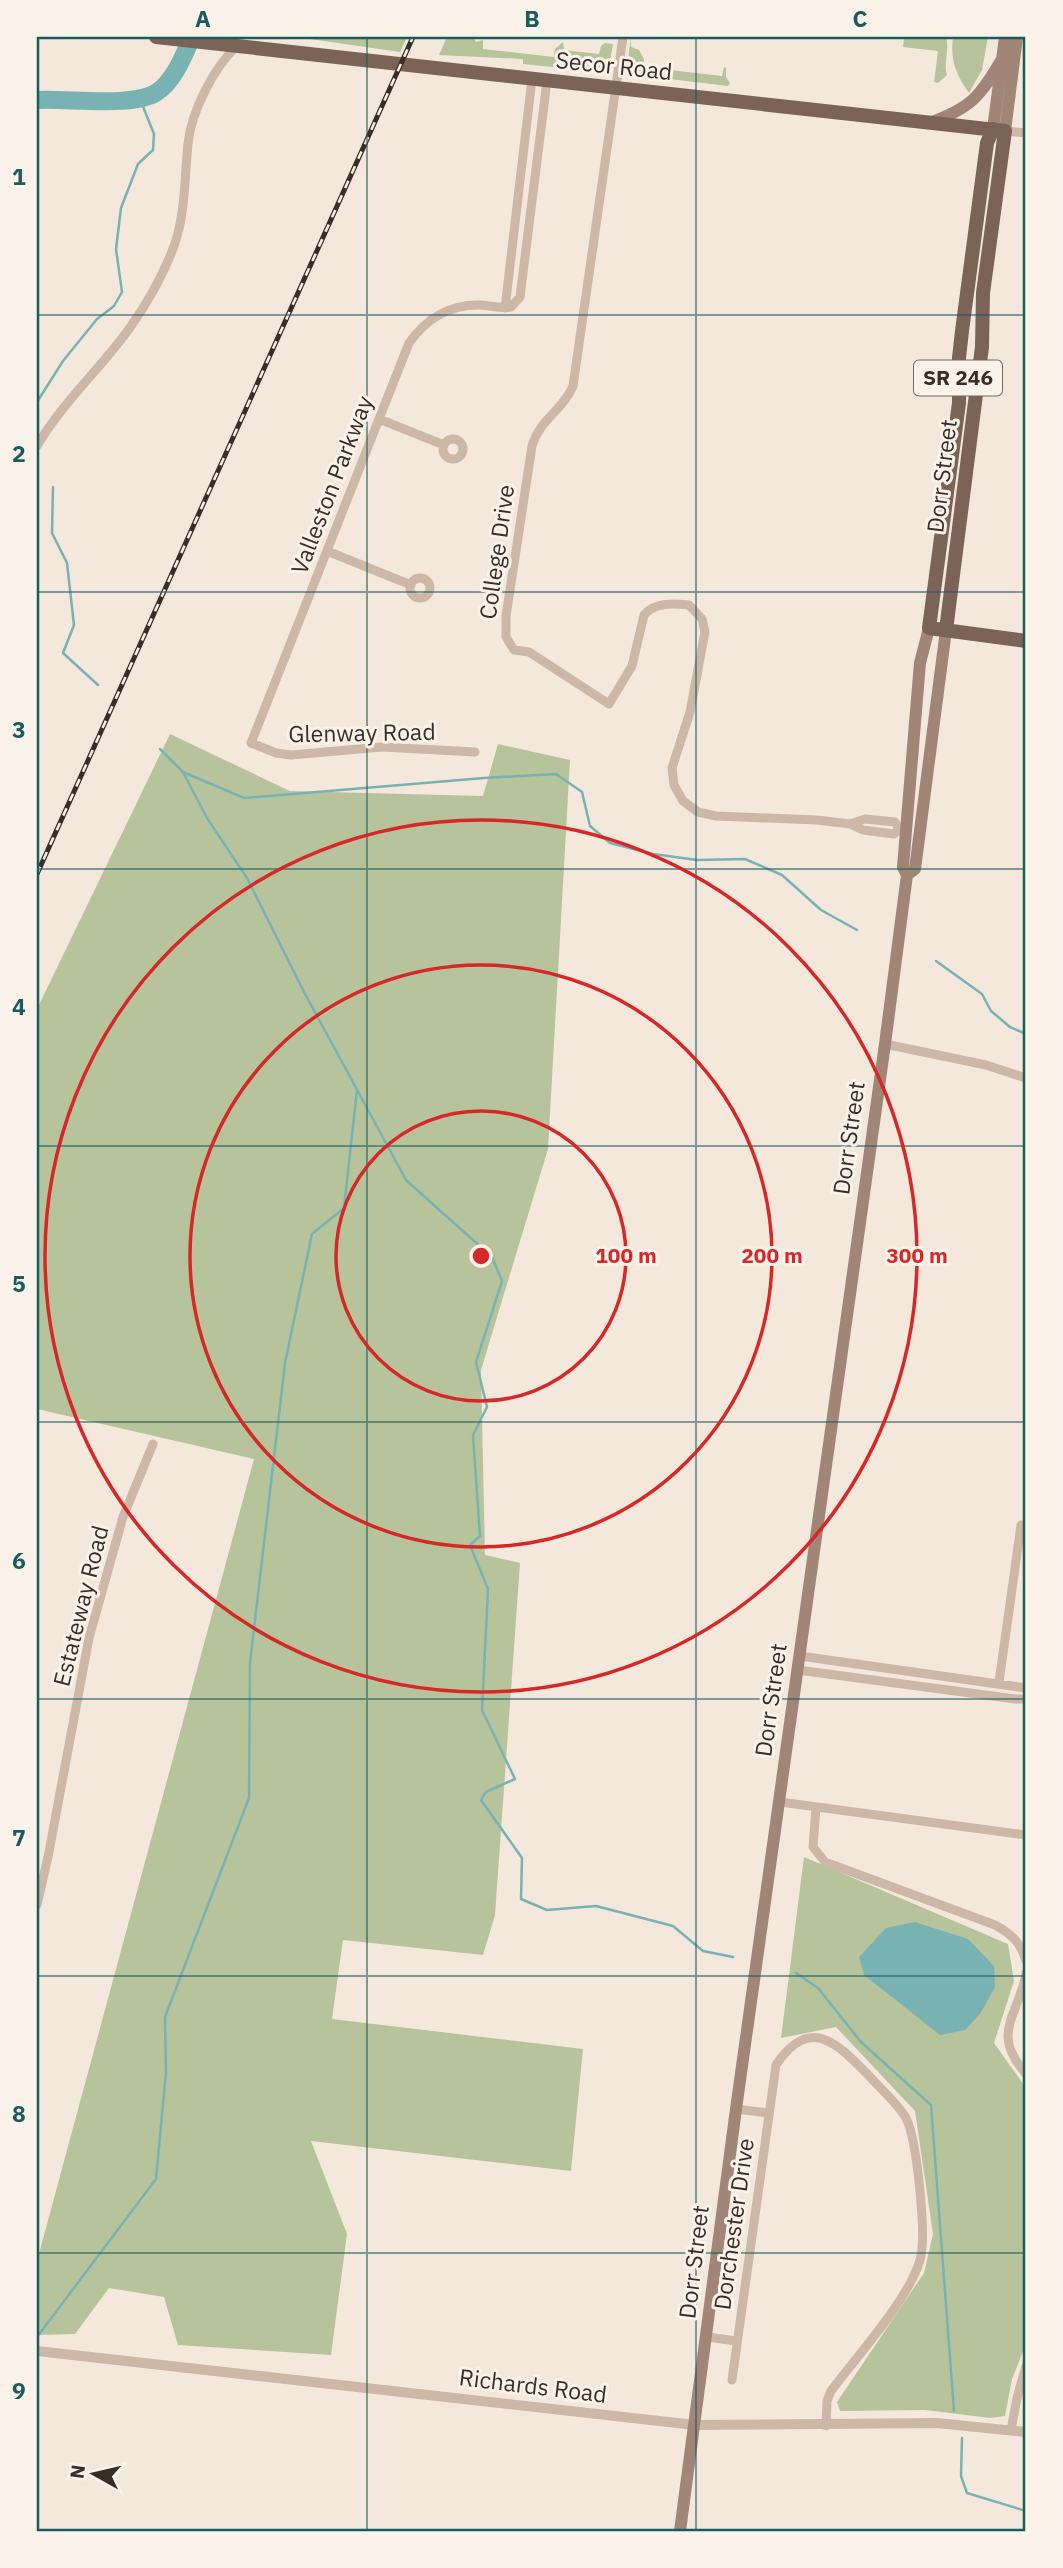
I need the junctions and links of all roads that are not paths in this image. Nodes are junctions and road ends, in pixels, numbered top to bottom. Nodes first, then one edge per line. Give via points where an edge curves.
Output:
1 (624, 37) edge
2 (1005, 37) edge
3 (162, 38) edge
4 (1020, 43) edge
5 (237, 46) junction
6 (1002, 59) junction
7 (540, 80) junction
8 (616, 88) junction
9 (929, 123) junction
10 (999, 130) junction
11 (1026, 133) edge
12 (515, 222) junction
13 (529, 224) junction
14 (505, 308) junction
15 (379, 419) junction
16 (444, 445) dead end
17 (37, 446) edge
18 (327, 551) junction
19 (411, 584) dead end
20 (929, 628) junction
21 (946, 631) junction
22 (1026, 641) edge
23 (251, 743) joint
24 (475, 752) dead end
25 (902, 829) junction
26 (907, 875) junction
27 (885, 1044) junction
28 (1026, 1078) edge
29 (153, 1444) dead end
30 (1021, 1525) dead end
31 (800, 1656) junction
32 (798, 1670) junction
33 (994, 1682) junction
34 (1011, 1685) junction
35 (1026, 1688) edge
36 (988, 1696) junction
37 (1009, 1699) junction
38 (1026, 1699) edge
39 (780, 1802) junction
40 (816, 1808) junction
41 (1026, 1835) edge
42 (37, 1905) edge
43 (1024, 1948) edge
44 (1026, 1961) edge
45 (1026, 1973) edge
46 (1026, 2074) edge
47 (736, 2109) junction
48 (768, 2113) junction
49 (707, 2337) junction
50 (737, 2341) junction
51 (37, 2351) edge
52 (1026, 2367) edge
53 (732, 2379) dead end
54 (695, 2425) junction
55 (826, 2426) junction
56 (1011, 2430) junction
57 (1026, 2432) edge
58 (680, 2531) edge

1 - 8 street, College Drive
2 - 6 main road, Dorr Street / SR 246
3 - 5 main road, Secor Road
4 - 10 main road, Dorr Street / SR 246
5 - 7 main road, Secor Road
5 - 17 street via 214,72 193,122 180,226 154,290
6 - 9 main road via 973,101
6 - 10 main road, Dorr Street / SR 246
7 - 8 main road, Secor Road
7 - 12 street
7 - 13 street
8 - 9 main road, Secor Road
8 - 25 street, College Drive via 573,386 564,403 539,427 532,446 506,637 514,650 529,652 609,704 632,666 648,610 689,605 702,619 705,632 693,702 672,768 683,801 698,812 716,816 850,824 863,831 894,834
9 - 10 main road, Secor Road
10 - 11 street, Secor Road
10 - 20 main road, Dorr Street / SR 246 via 987,143
10 - 21 main road, Dorr Street / SR 246 via 982,347
12 - 13 street
12 - 14 street
13 - 14 street via 520,297
14 - 15 street, Valleston Parkway via 463,306 430,320 409,343
15 - 16 street
15 - 18 street, Valleston Parkway
18 - 19 street
18 - 23 street, Valleston Parkway
20 - 21 main road
20 - 25 main road, Dorr Street / SR 246 via 920,663
21 - 22 main road
21 - 26 main road, Dorr Street / SR 246 via 915,869
23 - 24 street, Glenway Road via 291,755 382,747
25 - 26 main road, Dorr Street / SR 246 via 902,867
26 - 27 main road, Dorr Street / SR 246
27 - 28 street
27 - 31 main road, Dorr Street / SR 246
29 - 42 street, Estateway Road via 123,1517 89,1637
30 - 33 street
31 - 32 main road, Dorr Street / SR 246
31 - 33 street
32 - 36 street
32 - 39 main road, Dorr Street / SR 246
33 - 34 street
33 - 36 street
34 - 35 street
34 - 37 street
36 - 37 street
37 - 38 street
39 - 40 street
39 - 47 main road, Dorr Street / SR 246
40 - 41 street
40 - 43 street via 813,1847 825,1862 995,1925 1011,1933
43 - 44 street
45 - 46 street via 1007,2031 1013,2059
47 - 48 street, Dorchester Drive
47 - 49 main road, Dorr Street / SR 246
48 - 50 street, Dorchester Drive
48 - 55 street, Dorchester Drive via 776,2064 785,2051 809,2037 823,2037 850,2056 885,2093 906,2118 914,2144 923,2231 921,2259 907,2289 831,2391
49 - 50 street, Dorchester Drive
49 - 54 main road, Dorr Street / SR 246
50 - 53 street, Dorchester Drive
51 - 54 street, Richards Road
52 - 56 street
54 - 55 street, Richards Road
54 - 58 main road, Dorr Street / SR 246
55 - 56 street, Richards Road via 937,2423
56 - 57 street, Richards Road

